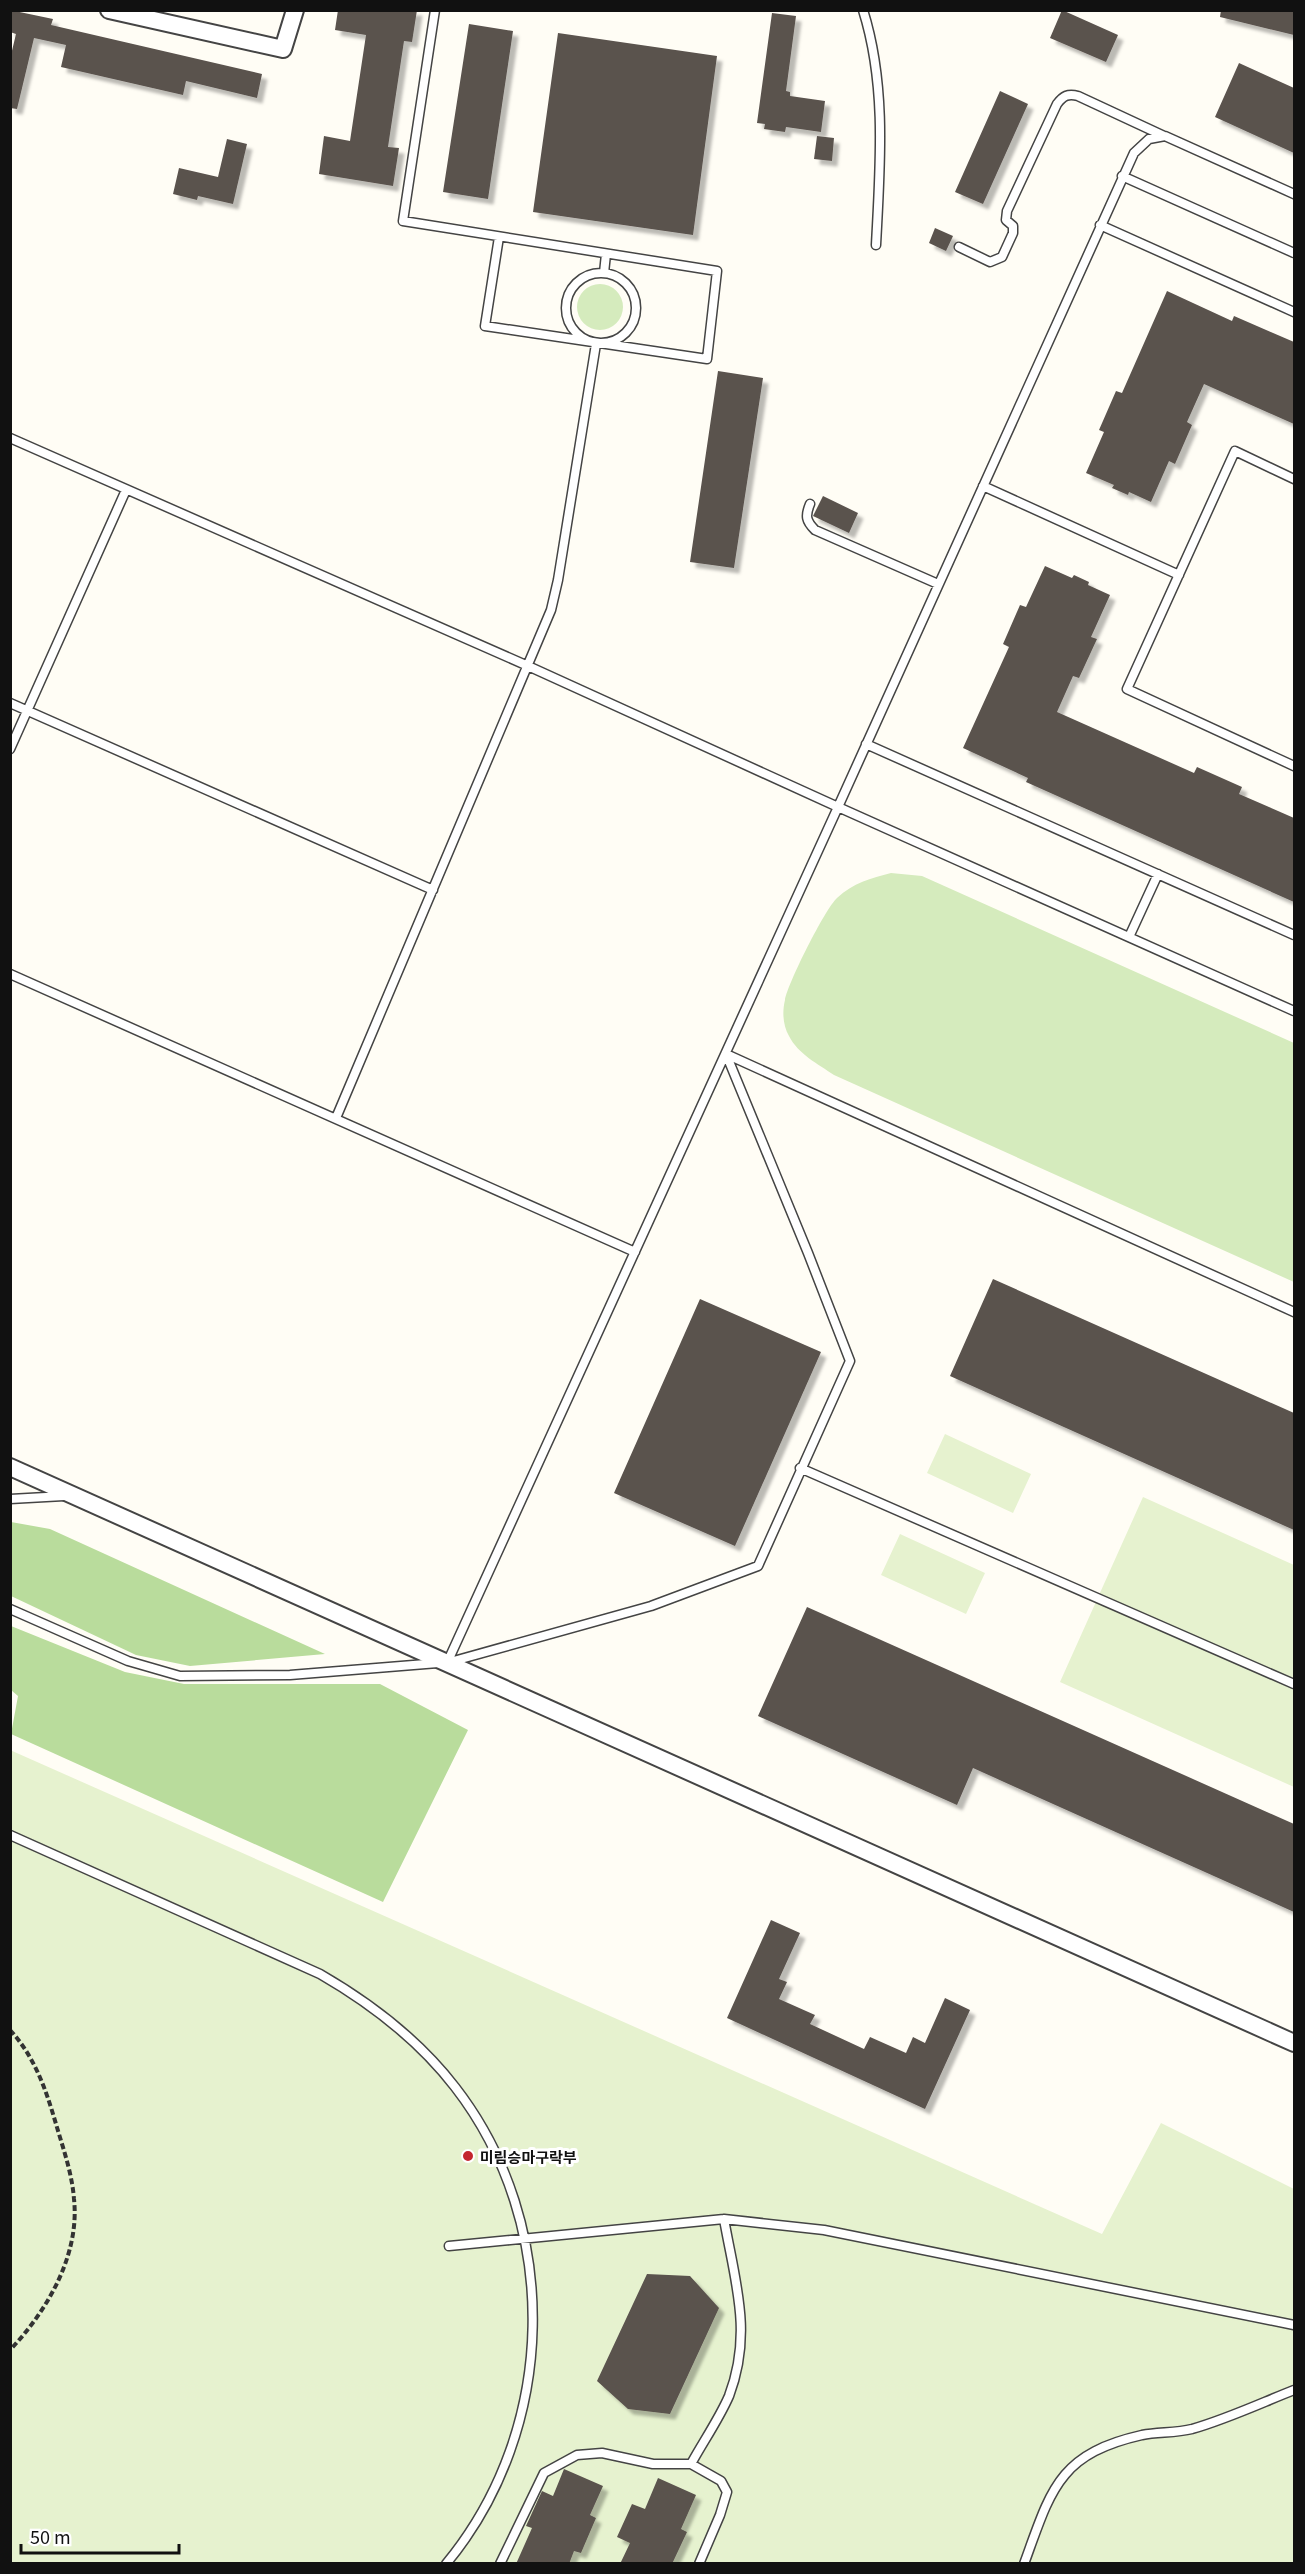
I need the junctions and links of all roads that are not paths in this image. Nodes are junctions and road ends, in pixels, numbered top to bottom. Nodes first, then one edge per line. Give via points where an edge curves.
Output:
1 (109, 10) edge
2 (296, 10) edge
3 (435, 10) edge
4 (863, 10) edge
5 (1165, 136) junction
6 (1122, 176) junction
7 (1294, 194) edge
8 (1100, 225) junction
9 (500, 237) junction
10 (876, 246) dead end
11 (958, 247) dead end
12 (1294, 253) edge
13 (606, 254) junction
14 (604, 273) junction
15 (1294, 312) edge
16 (596, 344) junction
17 (10, 438) edge
18 (1294, 478) edge
19 (982, 486) junction
20 (126, 490) junction
21 (810, 504) dead end
22 (1179, 574) junction
23 (938, 584) junction
24 (528, 666) junction
25 (10, 703) edge
26 (28, 711) junction
27 (866, 744) junction
28 (10, 749) edge
29 (1294, 766) edge
30 (838, 807) junction
31 (1158, 874) junction
32 (433, 890) junction
33 (1294, 934) edge
34 (1129, 937) junction
35 (10, 974) edge
36 (1294, 1011) edge
37 (726, 1054) junction
38 (336, 1118) junction
39 (634, 1252) junction
40 (1294, 1312) edge
41 (10, 1467) edge
42 (800, 1468) junction
43 (73, 1495) junction
44 (10, 1499) edge
45 (10, 1609) edge
46 (447, 1663) junction
47 (1294, 1684) edge
48 (10, 1835) edge
49 (1294, 2043) edge
50 (724, 2219) junction
51 (525, 2238) junction
52 (449, 2246) dead end
53 (1294, 2325) edge
54 (1294, 2390) edge
55 (691, 2464) junction
56 (446, 2564) edge
57 (500, 2564) edge
58 (699, 2564) edge
59 (1024, 2564) edge

1 - 2 street via 283,49
3 - 9 lane via 403,221
4 - 10 lane via 871,37 881,150
5 - 6 lane via 1149,139 1134,153
5 - 7 lane
5 - 11 lane via 1078,96 1063,96 1007,212 1006,220 1013,226 1013,233 1002,258 990,262
6 - 8 lane
6 - 12 lane
8 - 15 lane
8 - 19 lane
9 - 13 lane
9 - 16 lane via 485,326
13 - 14 lane
13 - 16 lane via 717,271 707,359
14 - 16 lane via 588,275 575,283 565,312 570,327 581,338
14 - 16 lane via 625,283 637,304 635,320 626,334 612,342
16 - 24 lane via 558,580 544,630
17 - 20 lane
18 - 22 lane via 1235,452
19 - 22 lane
19 - 23 lane
20 - 24 lane
20 - 26 lane
21 - 23 lane via 807,522 815,530
22 - 29 lane via 1127,689
23 - 27 lane
24 - 30 lane
24 - 32 lane
25 - 26 lane
26 - 28 lane
26 - 32 lane
27 - 30 lane
27 - 31 lane
30 - 34 lane
30 - 37 lane
31 - 33 lane
31 - 34 lane
32 - 38 lane
34 - 36 lane
35 - 38 lane
37 - 39 lane
37 - 40 lane
37 - 42 lane via 850,1361
38 - 39 lane
39 - 46 lane
41 - 43 street
42 - 46 lane via 758,1566 651,1606
42 - 47 lane
43 - 44 lane
43 - 46 street
45 - 46 lane via 128,1661 180,1676 290,1675
46 - 49 street
48 - 51 lane via 320,1974 380,2012 433,2060 476,2117 508,2181
50 - 51 lane
50 - 53 lane via 824,2230
50 - 55 lane via 739,2297 742,2345 728,2398
51 - 52 lane
51 - 56 lane via 534,2321 519,2426 493,2492
54 - 59 lane via 1191,2430 1143,2435 1082,2458 1062,2476 1050,2497
55 - 57 lane via 653,2464 602,2453 577,2455 544,2473
55 - 58 lane via 721,2481 727,2492

